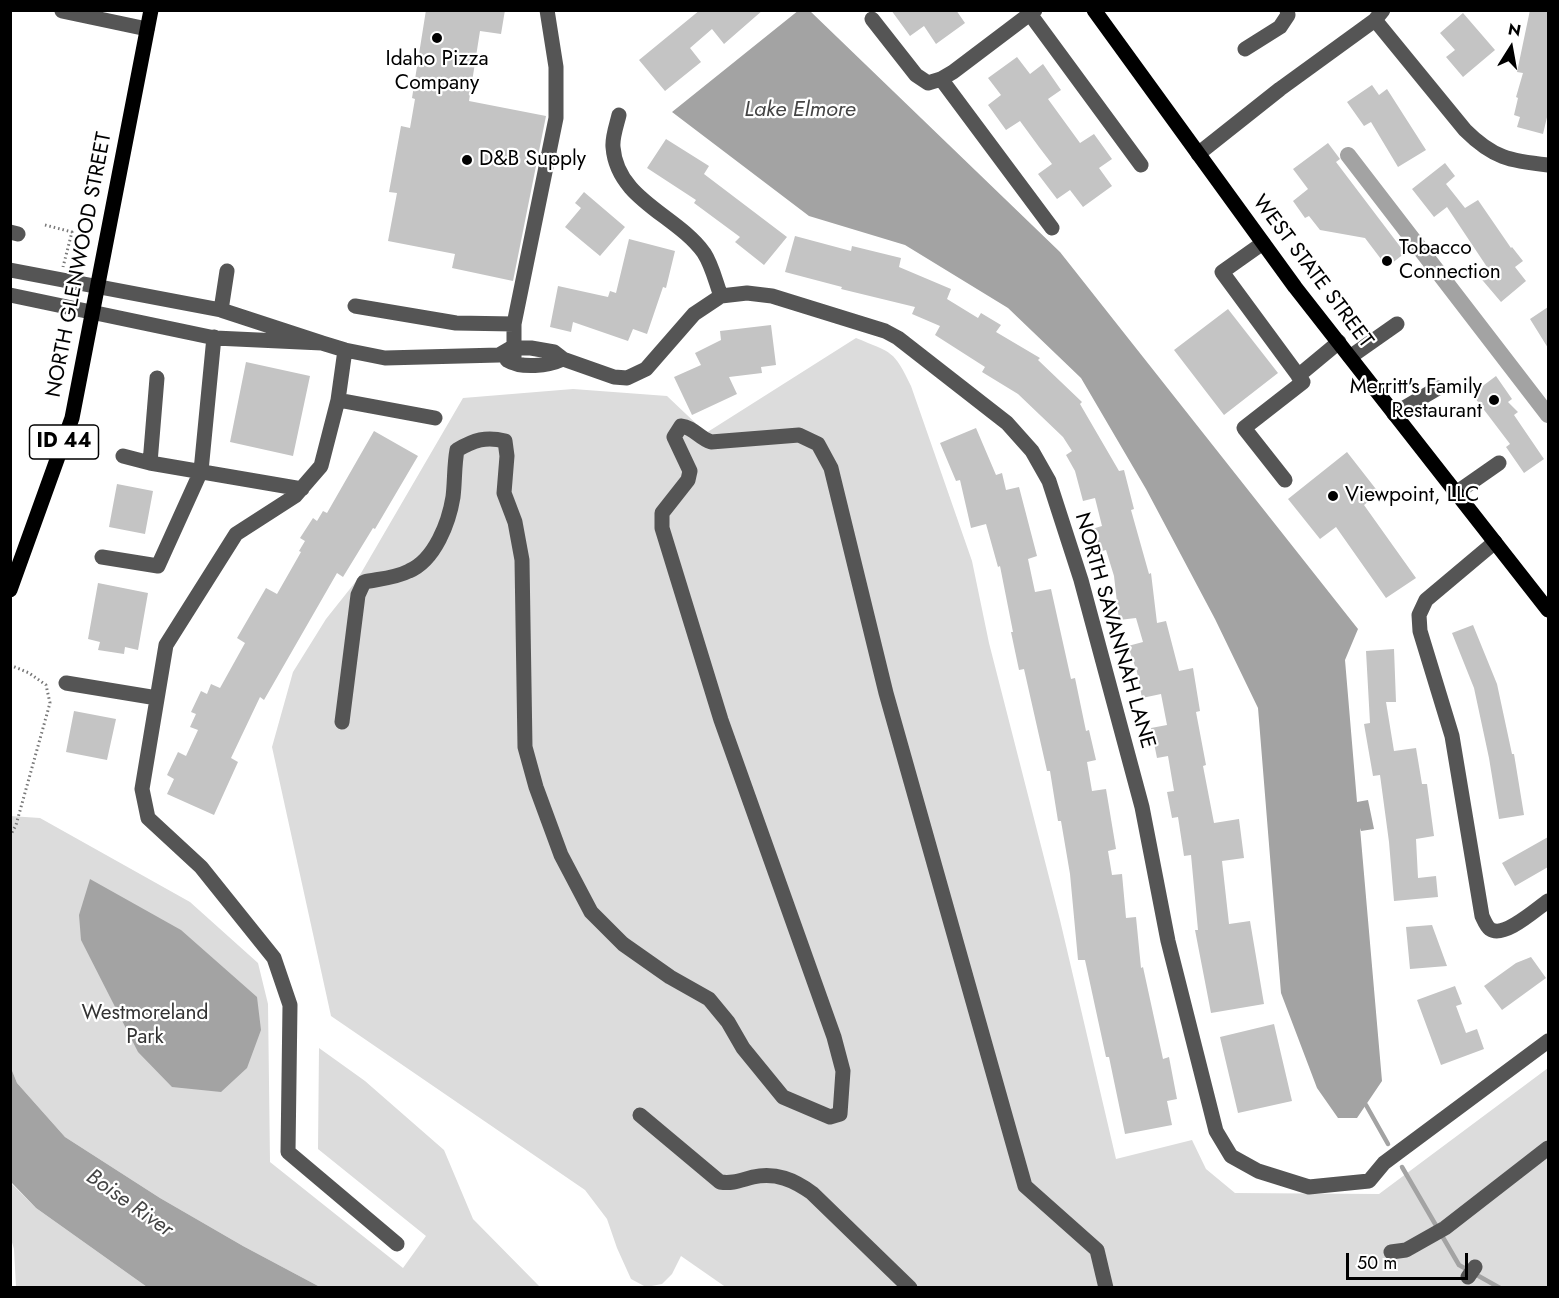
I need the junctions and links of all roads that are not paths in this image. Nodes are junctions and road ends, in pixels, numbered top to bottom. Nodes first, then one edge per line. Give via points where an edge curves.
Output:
1 (151, 10) edge
2 (547, 10) edge
3 (1287, 10) edge
4 (62, 11) edge
5 (1032, 12) edge
6 (1098, 12) edge
7 (1379, 15) edge
8 (872, 19) dead end
9 (147, 29) junction
10 (1245, 49) dead end
11 (941, 79) junction
12 (619, 115) dead end
13 (1198, 154) junction
14 (1141, 165) dead end
15 (1548, 165) edge
16 (1052, 228) dead end
17 (1263, 243) junction
18 (10, 270) edge
19 (227, 271) dead end
20 (96, 286) junction
21 (10, 295) edge
22 (721, 297) junction
23 (355, 306) dead end
24 (221, 310) junction
25 (92, 313) junction
26 (514, 324) junction
27 (1397, 324) dead end
28 (214, 337) junction
29 (1339, 342) junction
30 (322, 343) junction
31 (345, 350) junction
32 (514, 356) junction
33 (1350, 357) junction
34 (1298, 376) junction
35 (158, 378) dead end
36 (1438, 388) dead end
37 (338, 400) junction
38 (1394, 414) junction
39 (435, 418) dead end
40 (123, 456) dead end
41 (150, 463) junction
42 (1499, 463) dead end
43 (201, 471) junction
44 (1285, 480) dead end
45 (302, 489) junction
46 (1456, 493) junction
47 (1495, 542) junction
48 (102, 557) dead end
49 (10, 590) edge
50 (1548, 610) edge
51 (66, 683) dead end
52 (157, 698) junction
53 (342, 722) dead end
54 (1548, 901) edge
55 (1548, 1041) edge
56 (640, 1115) dead end
57 (1548, 1148) edge
58 (397, 1244) dead end
59 (1391, 1252) dead end
60 (910, 1287) edge
61 (1106, 1287) edge

1 - 9 main road, NORTH GLENWOOD STREET / ID 44
2 - 26 street via 556,67 556,118
3 - 10 street via 1280,27
4 - 9 street
5 - 11 street
5 - 14 street
6 - 13 main road, WEST STATE STREET
7 - 13 street
7 - 15 street via 1479,144 1514,161
8 - 11 street via 916,75 928,83
9 - 20 main road, NORTH GLENWOOD STREET / ID 44
11 - 16 street
12 - 22 street via 613,146 619,171 630,189 705,255
13 - 17 main road, WEST STATE STREET
17 - 29 main road, WEST STATE STREET
17 - 34 street via 1222,272
18 - 20 street
19 - 24 street
20 - 24 street
20 - 25 main road, NORTH GLENWOOD STREET / ID 44
21 - 25 street
22 - 32 street, NORTH SAVANNAH LANE via 694,314 646,369 627,378 563,359 554,352 531,348
22 - 55 street, NORTH SAVANNAH LANE via 747,293 772,296 885,331 1008,423 1032,451 1049,481 1081,580 1139,795 1168,941 1216,1131 1231,1156 1258,1171 1309,1187 1369,1181 1384,1163
23 - 26 street via 456,323
24 - 30 street
25 - 28 street
25 - 49 main road, NORTH GLENWOOD STREET / ID 44 via 72,418
26 - 32 street
27 - 33 street
28 - 30 street
28 - 43 street
29 - 33 main road, WEST STATE STREET
29 - 34 street
30 - 31 street
31 - 32 street via 385,358
31 - 37 street
33 - 38 main road, WEST STATE STREET
34 - 44 street via 1303,382 1244,428
35 - 41 street
36 - 38 street
37 - 39 street
37 - 45 street via 321,466
38 - 46 main road, WEST STATE STREET
40 - 41 street
41 - 43 street
42 - 46 street
43 - 45 street
43 - 48 street via 158,566
45 - 52 street via 236,534 166,645
46 - 47 main road, WEST STATE STREET
47 - 50 main road, WEST STATE STREET
47 - 54 street via 1426,600 1419,615 1420,631 1454,747 1482,916 1489,928 1506,931
51 - 52 street
52 - 58 street via 142,789 148,818 201,867 274,958 290,1005 288,1152
53 - 61 street via 358,595 364,582 411,571 432,550 444,533 458,450 474,440 505,441 504,493 515,522 522,560 525,747 561,855 591,912 623,944 709,999 783,1097 830,1117 840,1114 843,1071 834,1037 721,720 662,528 662,513 688,480 690,471 674,437 681,426 689,426 711,442 799,435 818,444 831,468 895,726 1025,1186 1097,1250
56 - 60 street via 720,1182 732,1184 755,1176 795,1181
57 - 59 street via 1438,1231 1406,1250

